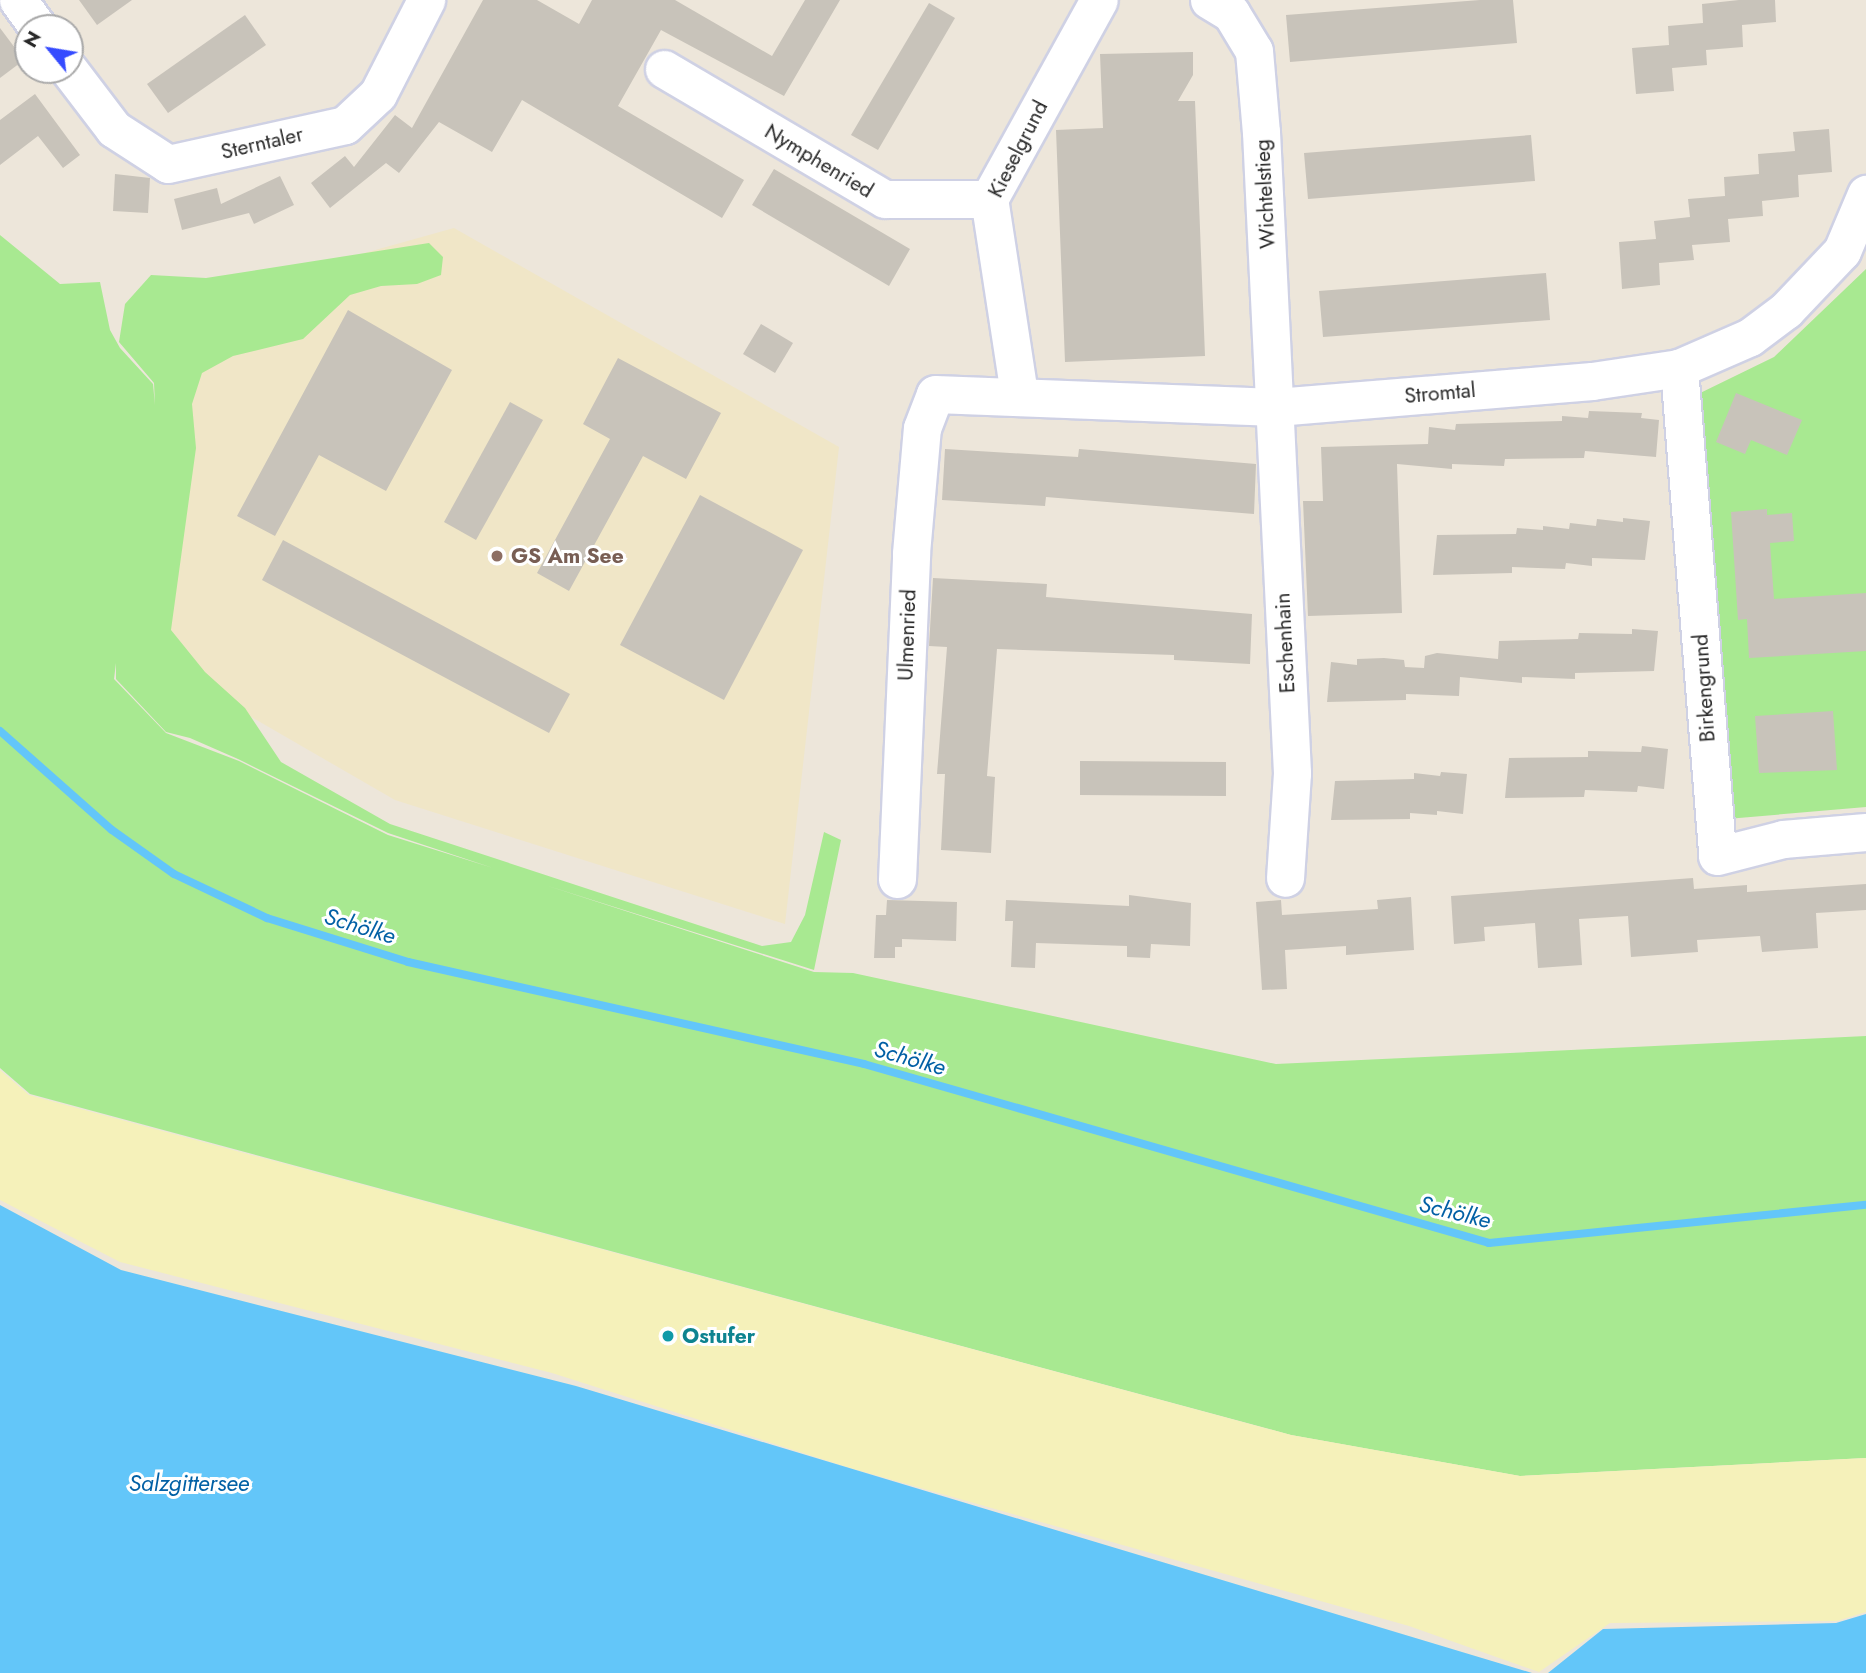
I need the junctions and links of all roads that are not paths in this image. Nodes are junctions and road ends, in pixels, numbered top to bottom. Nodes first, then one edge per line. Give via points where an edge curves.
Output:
1 (426, 0) edge
2 (1099, 0) edge
3 (1209, 0) edge
4 (664, 69) dead end
5 (80, 84) edge
6 (1866, 194) edge
7 (989, 199) junction
8 (1679, 368) junction
9 (935, 394) joint
10 (1019, 394) junction
11 (1276, 407) junction
12 (1866, 832) edge
13 (1284, 878) dead end
14 (897, 879) dead end

1 - 5 street, Sterntaler via 378,94 345,125 168,164 114,129
2 - 7 street, Kieselgrund
3 - 11 street, Wichtelstieg via 1231,13 1254,51
4 - 7 street, Nymphenried via 885,199
6 - 8 street, Stromtal via 1842,251 1786,310 1749,337
7 - 10 street, Kieselgrund
8 - 11 street, Stromtal via 1592,381
8 - 12 street, Birkengrund via 1717,856 1783,839
9 - 10 street, Stromtal
9 - 14 street, Ulmenried via 922,428 911,553
10 - 11 street, Stromtal
11 - 13 street, Eschenhain via 1293,773

